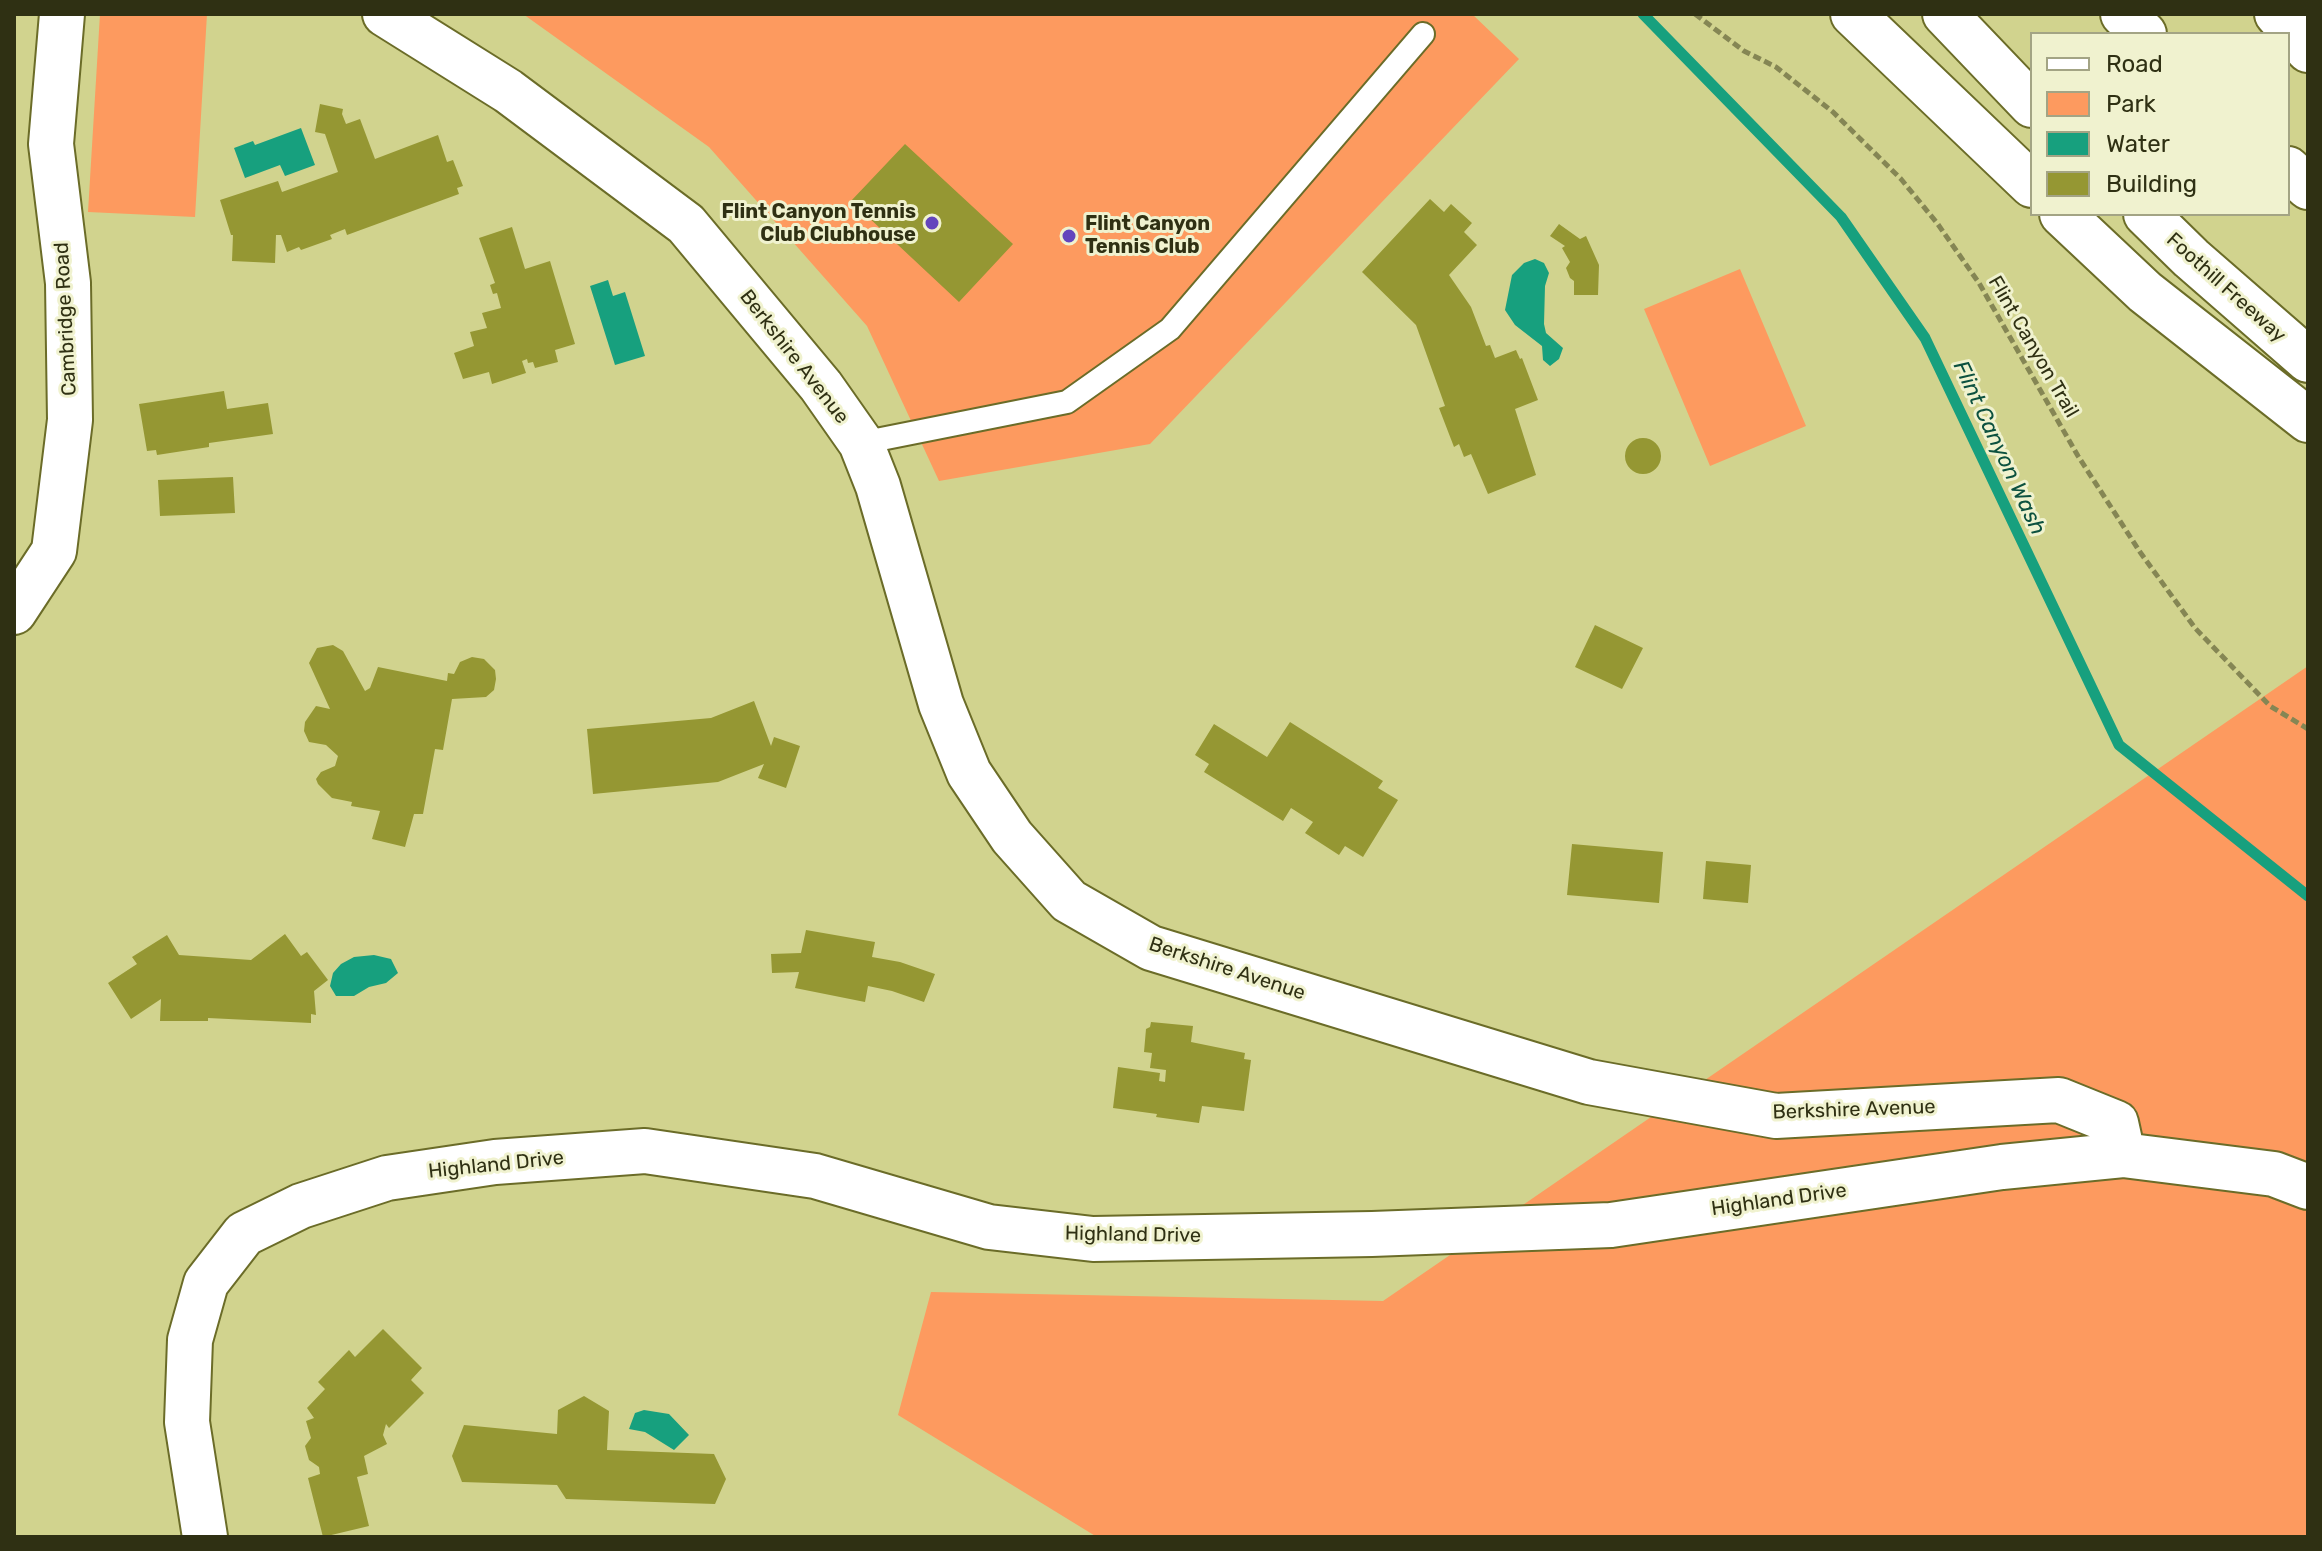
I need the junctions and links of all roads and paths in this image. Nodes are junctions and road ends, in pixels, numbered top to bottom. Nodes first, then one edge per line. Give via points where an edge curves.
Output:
1 (62, 14) edge
2 (385, 14) edge
3 (1695, 14) edge
4 (1853, 14) edge
5 (1945, 14) edge
6 (2123, 14) edge
7 (2277, 14) edge
8 (2142, 32) edge
9 (1423, 34) dead end
10 (2308, 50) edge
11 (2030, 103) edge
12 (2290, 171) edge
13 (2030, 183) edge
14 (2308, 187) edge
15 (2064, 216) edge
16 (2148, 216) edge
17 (2308, 360) edge
18 (2308, 420) edge
19 (861, 443) junction
20 (14, 612) edge
21 (2308, 729) edge
22 (2123, 1155) junction
23 (2308, 1187) edge
24 (205, 1537) edge

1 - 20 main road, Cambridge Road via 51,144 68,283 70,420 54,551
2 - 19 main road, Berkshire Avenue via 508,91 686,224 821,386
3 - 21 path, Flint Canyon Trail via 1822,103 1901,179 1979,283 2078,456 2195,628 2270,706
4 - 13 main road
5 - 11 main road
6 - 8 main road
7 - 10 main road
9 - 19 lane via 1170,329 1067,402
12 - 14 main road
15 - 18 main road via 2145,292
16 - 17 main road, Foothill Freeway
19 - 22 main road, Berkshire Avenue via 903,565 941,704 969,773 1012,837 1069,901 1151,948 1589,1082 1776,1116 2059,1100 2116,1123
22 - 23 main road, Highland Drive via 2274,1174
22 - 24 main road, Highland Drive via 2002,1167 1611,1225 1093,1239 989,1227 815,1176 645,1151 495,1162 387,1178 301,1206 244,1234 206,1283 190,1340 187,1422

